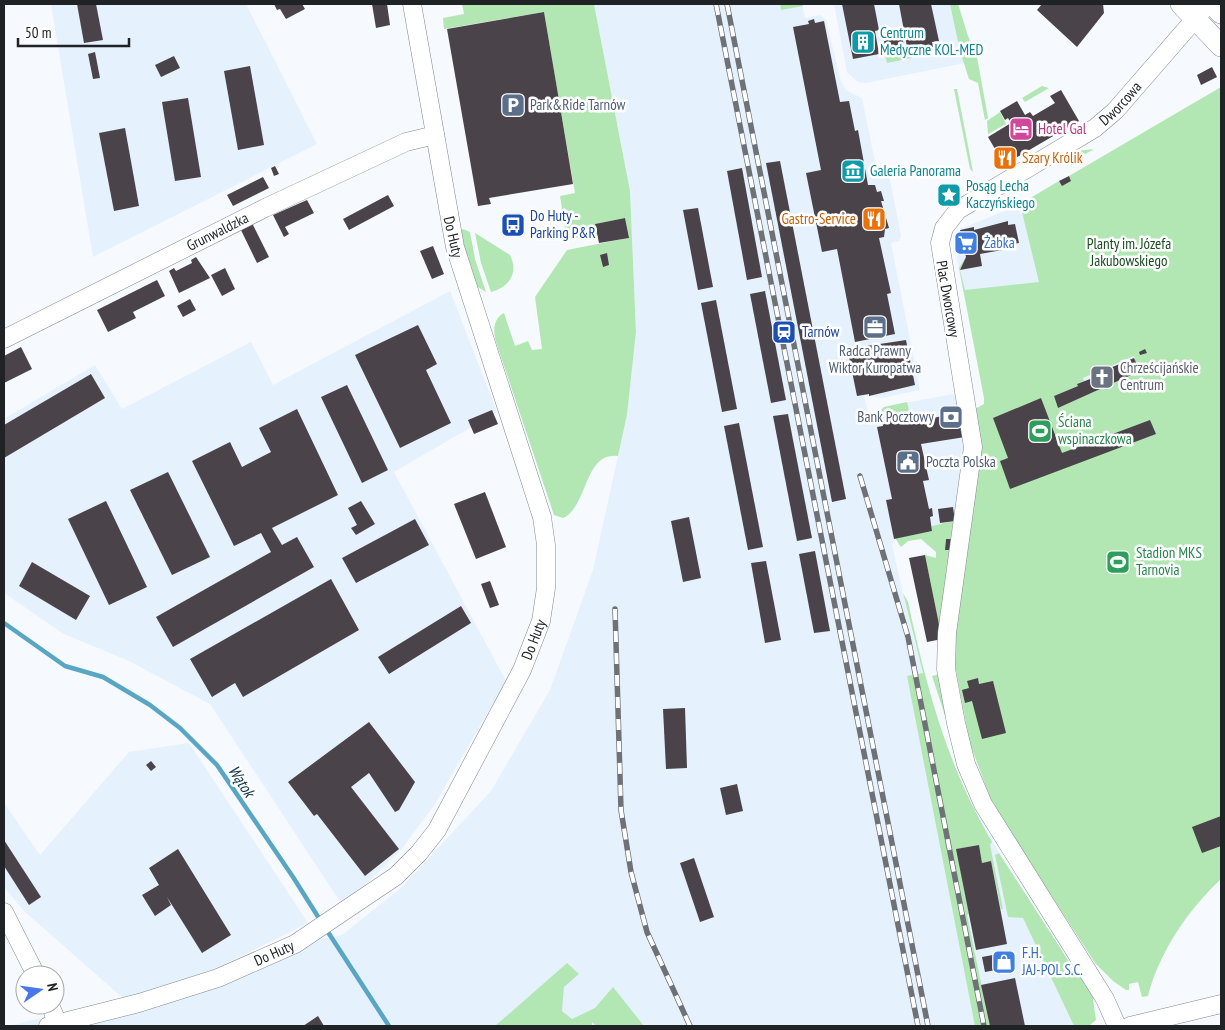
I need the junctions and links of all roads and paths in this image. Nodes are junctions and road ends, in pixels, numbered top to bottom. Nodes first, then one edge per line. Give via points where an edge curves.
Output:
1 (412, 4) edge
2 (1181, 4) edge
3 (1206, 9) edge
4 (1221, 13) edge
5 (1221, 46) edge
6 (435, 135) junction
7 (976, 199) joint
8 (4, 339) edge
9 (4, 912) edge
10 (31, 965) edge
11 (1221, 1004) edge
12 (53, 1025) edge
13 (1117, 1026) edge
14 (1130, 1026) edge

1 - 6 street, Do Huty
2 - 3 street
3 - 4 street
3 - 5 street
3 - 7 street, Dworcowa via 1115,111 1095,128
6 - 8 street, Grunwaldzka via 406,142 265,208
6 - 12 street, Do Huty via 456,254 542,517 546,588 541,621 525,663 437,830 420,853 396,876 295,944 218,978
7 - 13 street, Plac Dworcowy via 958,210 946,223 940,243 973,448 949,614 946,658 950,691 966,764 979,797 1105,999
9 - 10 street
11 - 14 street

